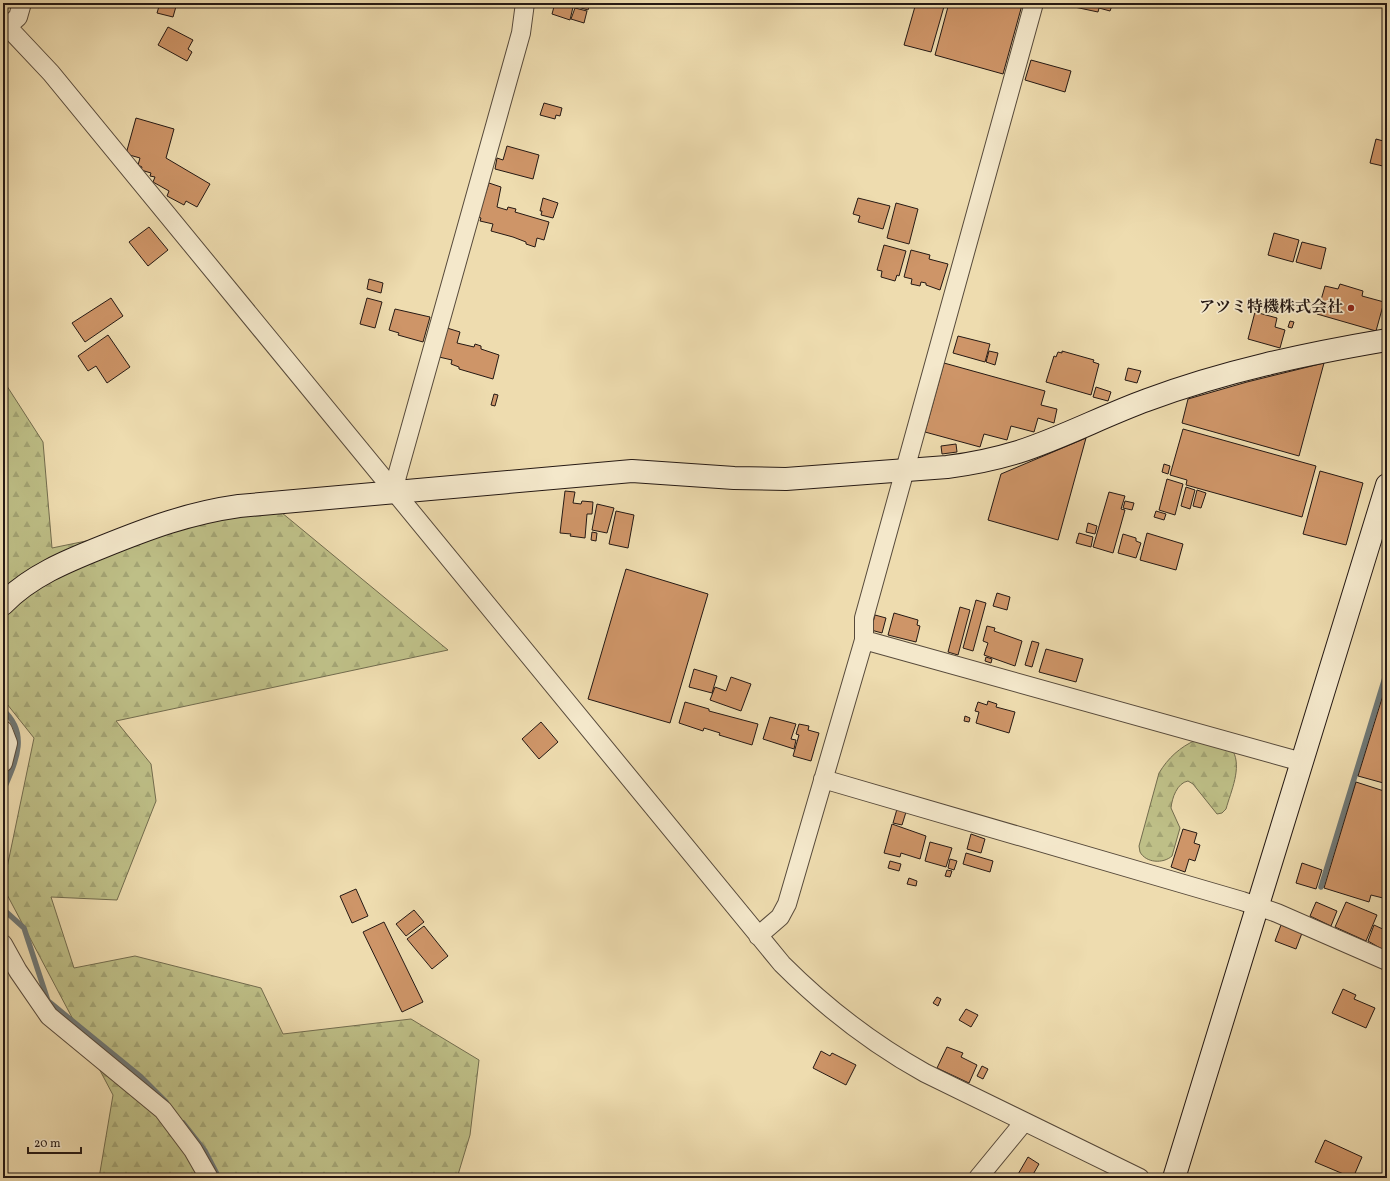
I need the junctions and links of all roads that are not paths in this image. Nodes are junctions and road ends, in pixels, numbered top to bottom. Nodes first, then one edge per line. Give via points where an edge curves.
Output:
1 (22, 3) edge
2 (525, 3) edge
3 (1034, 3) edge
4 (5, 25) edge
5 (1387, 340) edge
6 (905, 470) junction
7 (1387, 485) edge
8 (394, 492) junction
9 (3, 604) edge
10 (864, 640) junction
11 (3, 730) edge
12 (1302, 762) junction
13 (3, 763) edge
14 (823, 779) junction
15 (1257, 906) junction
16 (758, 936) junction
17 (3, 944) edge
18 (1387, 961) edge
19 (1024, 1122) junction
20 (209, 1178) edge
21 (978, 1178) edge
22 (1140, 1178) edge
23 (1174, 1178) edge

1 - 4 street via 18,17
2 - 8 street via 521,33
3 - 6 street
4 - 8 street via 51,74
5 - 6 street via 1311,353 1211,378 1146,400 1040,444 994,459 947,467
6 - 8 street via 786,479 632,471
6 - 10 street via 864,618
7 - 12 street
8 - 9 street via 239,506 191,514 138,532 56,566 31,581
8 - 16 street
10 - 12 street
10 - 14 street
11 - 13 street via 8,743
12 - 15 street
14 - 15 street
14 - 16 street via 787,904 780,917
15 - 18 street
15 - 23 street
16 - 19 street via 809,990 873,1042 925,1073
17 - 20 street via 48,1016 163,1110 193,1150
19 - 21 street
19 - 22 street

